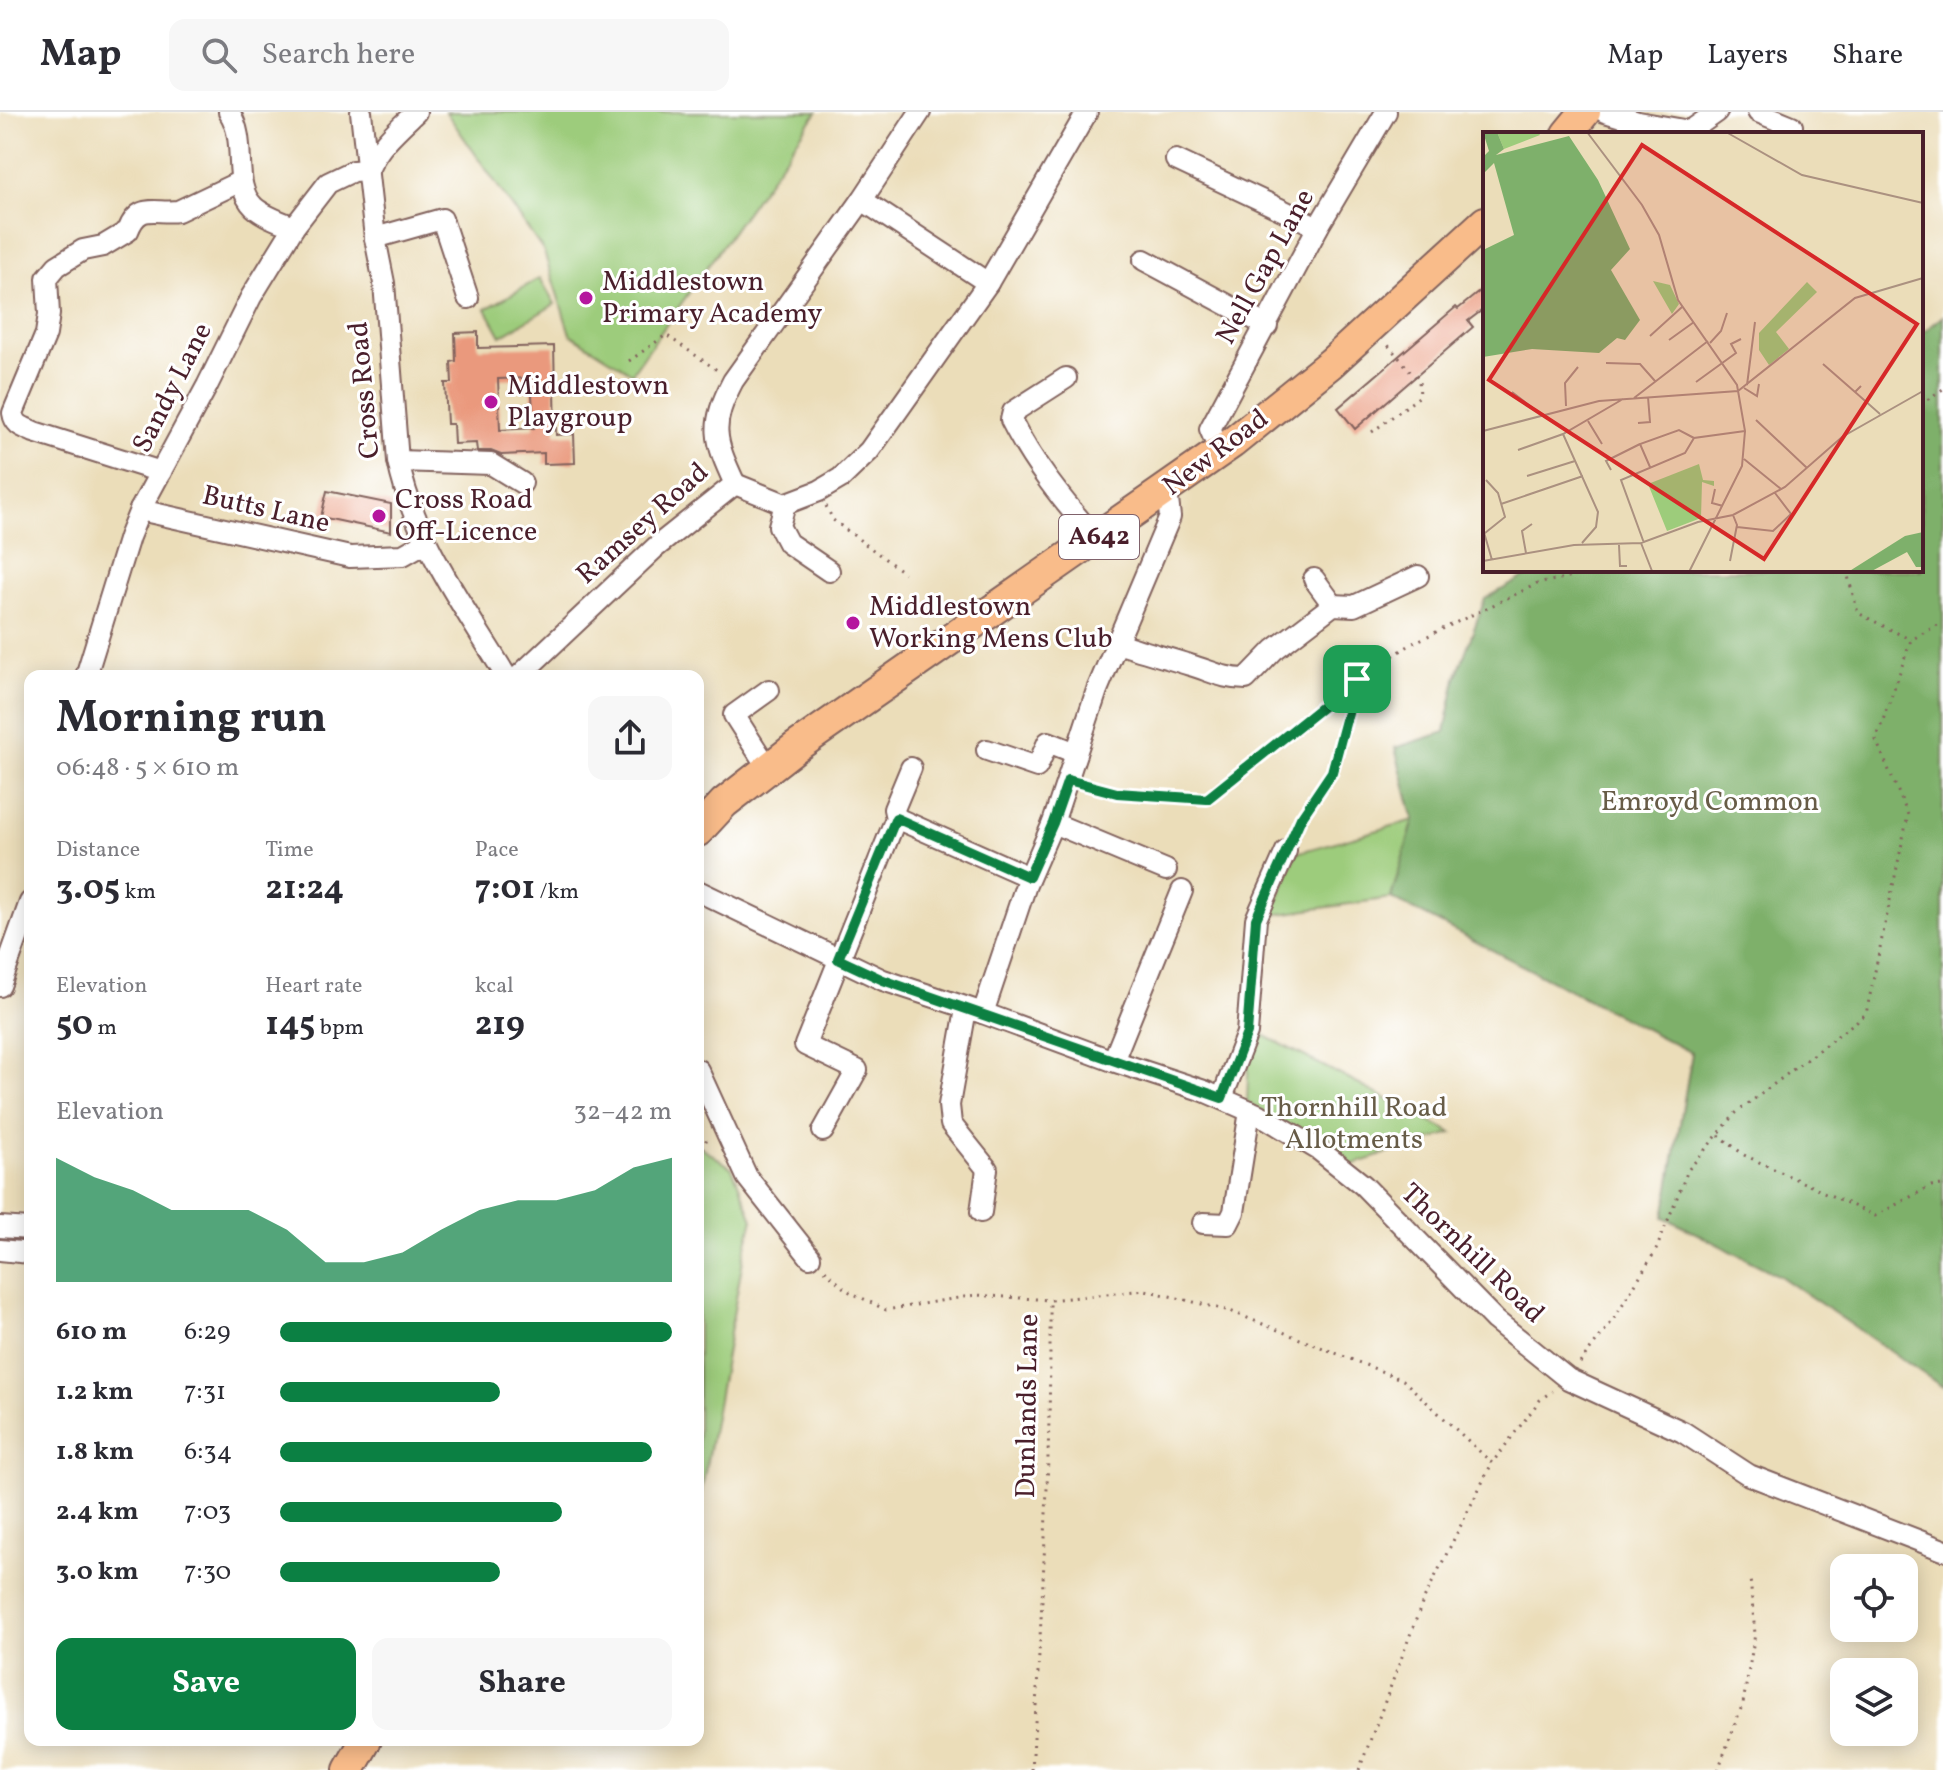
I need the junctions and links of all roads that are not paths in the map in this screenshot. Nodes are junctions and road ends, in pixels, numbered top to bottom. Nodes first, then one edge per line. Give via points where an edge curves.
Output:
1 (229, 112) edge
2 (361, 112) edge
3 (416, 112) edge
4 (920, 112) edge
5 (1087, 112) edge
6 (1386, 112) edge
7 (1585, 112) edge
8 (1605, 112) edge
9 (1717, 112) edge
10 (1758, 112) edge
11 (1792, 126) dead end
12 (1569, 132) edge
13 (1176, 160) dead end
14 (368, 170) junction
15 (241, 181) junction
16 (862, 200) junction
17 (294, 227) junction
18 (1318, 227) junction
19 (1482, 231) edge
20 (375, 238) junction
21 (1144, 260) dead end
22 (988, 283) junction
23 (468, 298) dead end
24 (1267, 326) junction
25 (1066, 378) dead end
26 (1220, 452) junction
27 (398, 461) junction
28 (161, 472) junction
29 (522, 483) dead end
30 (735, 484) junction
31 (1167, 491) junction
32 (785, 504) junction
33 (140, 510) junction
34 (1096, 539) junction
35 (426, 542) junction
36 (829, 571) dead end
37 (1418, 576) dead end
38 (1314, 579) dead end
39 (1344, 606) junction
40 (1115, 642) junction
41 (88, 670) edge
42 (502, 670) edge
43 (525, 670) edge
44 (769, 690) dead end
45 (987, 750) dead end
46 (1076, 753) junction
47 (768, 768) junction
48 (911, 768) dead end
49 (896, 818) junction
50 (1053, 823) junction
51 (704, 825) edge
52 (1286, 851) road end
53 (1166, 870) dead end
54 (1029, 877) junction
55 (1182, 891) dead end
56 (704, 894) edge
57 (24, 921) edge
58 (838, 959) junction
59 (0, 986) edge
60 (975, 1011) junction
61 (1113, 1061) junction
62 (704, 1083) edge
63 (1222, 1098) junction
64 (1250, 1111) junction
65 (823, 1131) dead end
66 (981, 1212) dead end
67 (1203, 1223) dead end
68 (0, 1227) edge
69 (24, 1229) edge
70 (0, 1250) edge
71 (24, 1252) edge
72 (810, 1257) road end
73 (1943, 1550) edge
74 (363, 1746) edge
75 (349, 1770) edge

1 - 15 street via 240,138
2 - 14 street, Cross Road
3 - 14 street via 386,140
4 - 16 street, Ramsey Road
5 - 22 street
6 - 18 street, Nell Gap Lane
7 - 12 highway
8 - 9 street via 1690,131
10 - 11 street
13 - 18 street
14 - 17 street, Sandy Lane via 328,183
14 - 20 street, Cross Road
15 - 17 street via 254,207
15 - 28 street via 178,211 144,211 128,231 103,246 83,250 47,278 46,334 14,419 34,432
16 - 22 street
16 - 30 street, Ramsey Road via 719,408 717,436
17 - 28 street, Sandy Lane via 251,297
18 - 24 street, Nell Gap Lane
19 - 26 highway, New Road / A642
20 - 23 street via 442,219
20 - 27 street, Cross Road via 384,283
21 - 24 street
22 - 32 street via 869,451 841,478
24 - 26 street, Nell Gap Lane via 1210,429
25 - 34 street via 1013,412 1011,420 1027,453
26 - 31 highway, New Road / A642
27 - 29 street via 491,464
27 - 35 street, Cross Road
28 - 33 street, Sandy Lane
30 - 32 street
30 - 43 street, Ramsey Road via 656,547
31 - 34 highway, New Road / A642
31 - 40 street via 1170,517
32 - 36 street via 779,526 788,543
33 - 35 street, Butts Lane via 350,557 403,555
33 - 41 street, Sandy Lane
34 - 47 highway, New Road / A642
35 - 42 street, Cross Road
37 - 39 street
38 - 39 street
39 - 40 street via 1274,650 1246,679 1227,679
40 - 46 street
44 - 47 street via 734,715
45 - 46 street via 1037,767 1048,742
46 - 50 street
47 - 51 highway, New Road / A642
48 - 49 street via 894,809
49 - 54 street
49 - 58 street
50 - 53 street
50 - 54 street
52 - 63 street via 1256,919 1247,1033
54 - 60 street
55 - 61 street
56 - 58 street, Thornhill Road
57 - 59 street
58 - 60 street, Thornhill Road
58 - 65 street via 805,1045 857,1070
60 - 61 street, Thornhill Road
60 - 66 street via 949,1105 951,1124 987,1169
61 - 63 street, Thornhill Road
62 - 72 street via 747,1177
63 - 64 street, Thornhill Road
64 - 67 street via 1234,1212 1228,1224
64 - 73 street, Thornhill Road via 1319,1150 1363,1185 1495,1320 1568,1379 1683,1432 1749,1475
68 - 69 street
70 - 71 street
74 - 75 highway

